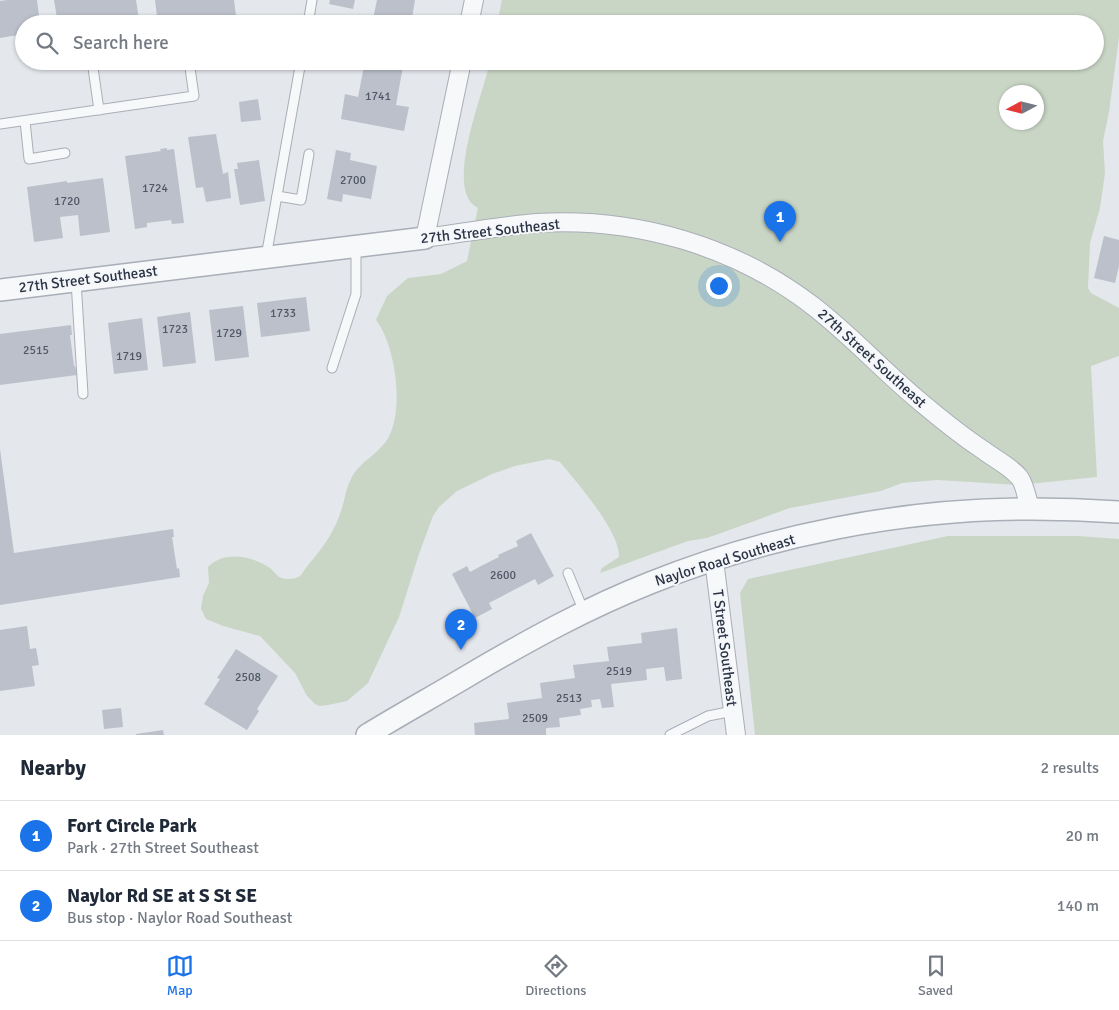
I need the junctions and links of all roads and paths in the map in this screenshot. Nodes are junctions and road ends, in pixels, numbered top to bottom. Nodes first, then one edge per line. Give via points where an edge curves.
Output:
1 (312, 0) edge
2 (474, 0) edge
3 (310, 15) edge
4 (471, 15) edge
5 (93, 70) edge
6 (191, 70) edge
7 (299, 70) edge
8 (460, 70) edge
9 (99, 110) junction
10 (25, 121) junction
11 (0, 124) edge
12 (65, 153) dead end
13 (309, 154) dead end
14 (277, 196) junction
15 (425, 238) junction
16 (356, 248) junction
17 (266, 258) junction
18 (76, 281) junction
19 (0, 290) edge
20 (332, 368) dead end
21 (83, 394) dead end
22 (1030, 509) junction
23 (1119, 512) edge
24 (714, 560) junction
25 (568, 573) dead end
26 (584, 612) junction
27 (733, 711) junction
28 (376, 732) edge
29 (670, 735) edge
30 (736, 735) edge

1 - 3 lane
2 - 4 street
5 - 9 lane
6 - 9 lane via 194,96
7 - 14 lane
8 - 15 street
9 - 10 lane
10 - 11 lane
10 - 12 lane via 30,159
13 - 14 lane via 301,200
14 - 17 lane
15 - 16 street, 27th Street Southeast
15 - 22 street, 27th Street Southeast via 518,225 582,223 666,235 739,261 776,281 818,310 917,400 1021,478
16 - 17 street, 27th Street Southeast
16 - 20 lane via 356,294
17 - 18 street, 27th Street Southeast
18 - 19 street, 27th Street Southeast
18 - 21 lane
22 - 23 street, Naylor Road Southeast
22 - 24 street, Naylor Road Southeast via 956,512 870,523 781,541
24 - 26 street, Naylor Road Southeast via 652,582
24 - 27 street, T Street Southeast
25 - 26 lane
26 - 28 street, Naylor Road Southeast via 523,643
27 - 29 lane via 708,716
27 - 30 street, T Street Southeast

